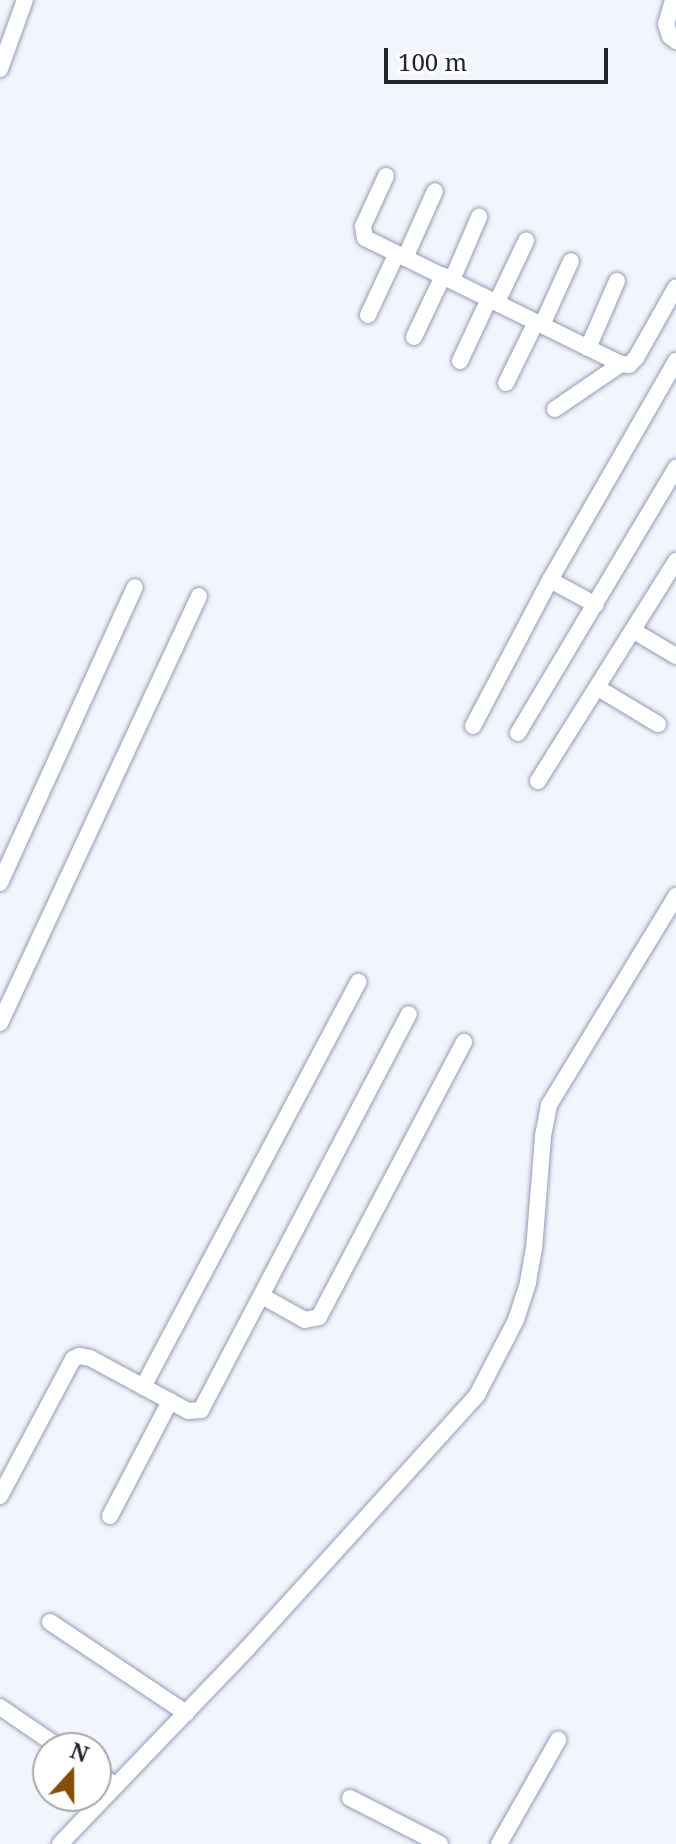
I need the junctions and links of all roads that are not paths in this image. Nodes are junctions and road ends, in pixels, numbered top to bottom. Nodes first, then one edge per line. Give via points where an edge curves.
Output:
1 (673, 0) edge
2 (20, 2) edge
3 (676, 41) edge
4 (0, 69) edge
5 (386, 176) dead end
6 (435, 191) dead end
7 (479, 217) dead end
8 (526, 241) dead end
9 (401, 256) junction
10 (571, 261) dead end
11 (448, 278) junction
12 (617, 281) dead end
13 (676, 287) edge
14 (493, 301) junction
15 (368, 315) dead end
16 (539, 323) junction
17 (414, 337) dead end
18 (588, 348) junction
19 (460, 361) dead end
20 (676, 361) edge
21 (621, 364) junction
22 (506, 383) dead end
23 (555, 409) dead end
24 (676, 468) edge
25 (676, 561) edge
26 (550, 580) junction
27 (135, 587) dead end
28 (199, 596) dead end
29 (596, 605) junction
30 (634, 631) junction
31 (676, 656) edge
32 (598, 688) junction
33 (658, 724) dead end
34 (473, 726) dead end
35 (518, 733) dead end
36 (538, 781) dead end
37 (0, 883) edge
38 (676, 896) edge
39 (358, 982) dead end
40 (409, 1014) dead end
41 (0, 1023) edge
42 (464, 1042) dead end
43 (262, 1296) junction
44 (143, 1387) junction
45 (170, 1401) junction
46 (0, 1496) edge
47 (110, 1516) dead end
48 (50, 1622) dead end
49 (0, 1707) edge
50 (186, 1713) junction
51 (37, 1732) edge
52 (558, 1740) dead end
53 (112, 1783) edge
54 (116, 1786) junction
55 (350, 1798) dead end
56 (60, 1844) edge
57 (440, 1844) edge
58 (499, 1844) edge

1 - 3 street via 666,24
2 - 4 street
5 - 9 street via 362,234
6 - 9 street
7 - 11 street
8 - 14 street
9 - 11 street
9 - 15 street
10 - 16 street
11 - 14 street
11 - 17 street
12 - 18 street
13 - 21 street via 636,358
14 - 16 street
14 - 19 street
16 - 18 street
16 - 22 street
18 - 21 street
20 - 26 street
21 - 23 street
24 - 29 street
25 - 30 street
26 - 29 street
26 - 34 street
27 - 37 street
28 - 41 street
29 - 35 street
30 - 31 street
30 - 32 street
32 - 33 street
32 - 36 street
38 - 50 street via 549,1105 528,1282 516,1320 477,1395
39 - 44 street
40 - 43 street
42 - 43 street via 319,1317 305,1320
43 - 45 street via 201,1410 188,1411
44 - 45 street
44 - 46 street via 90,1358 73,1359
45 - 47 street
48 - 50 street
49 - 51 street
50 - 54 street
52 - 58 street
53 - 54 street
54 - 56 street
55 - 57 street

